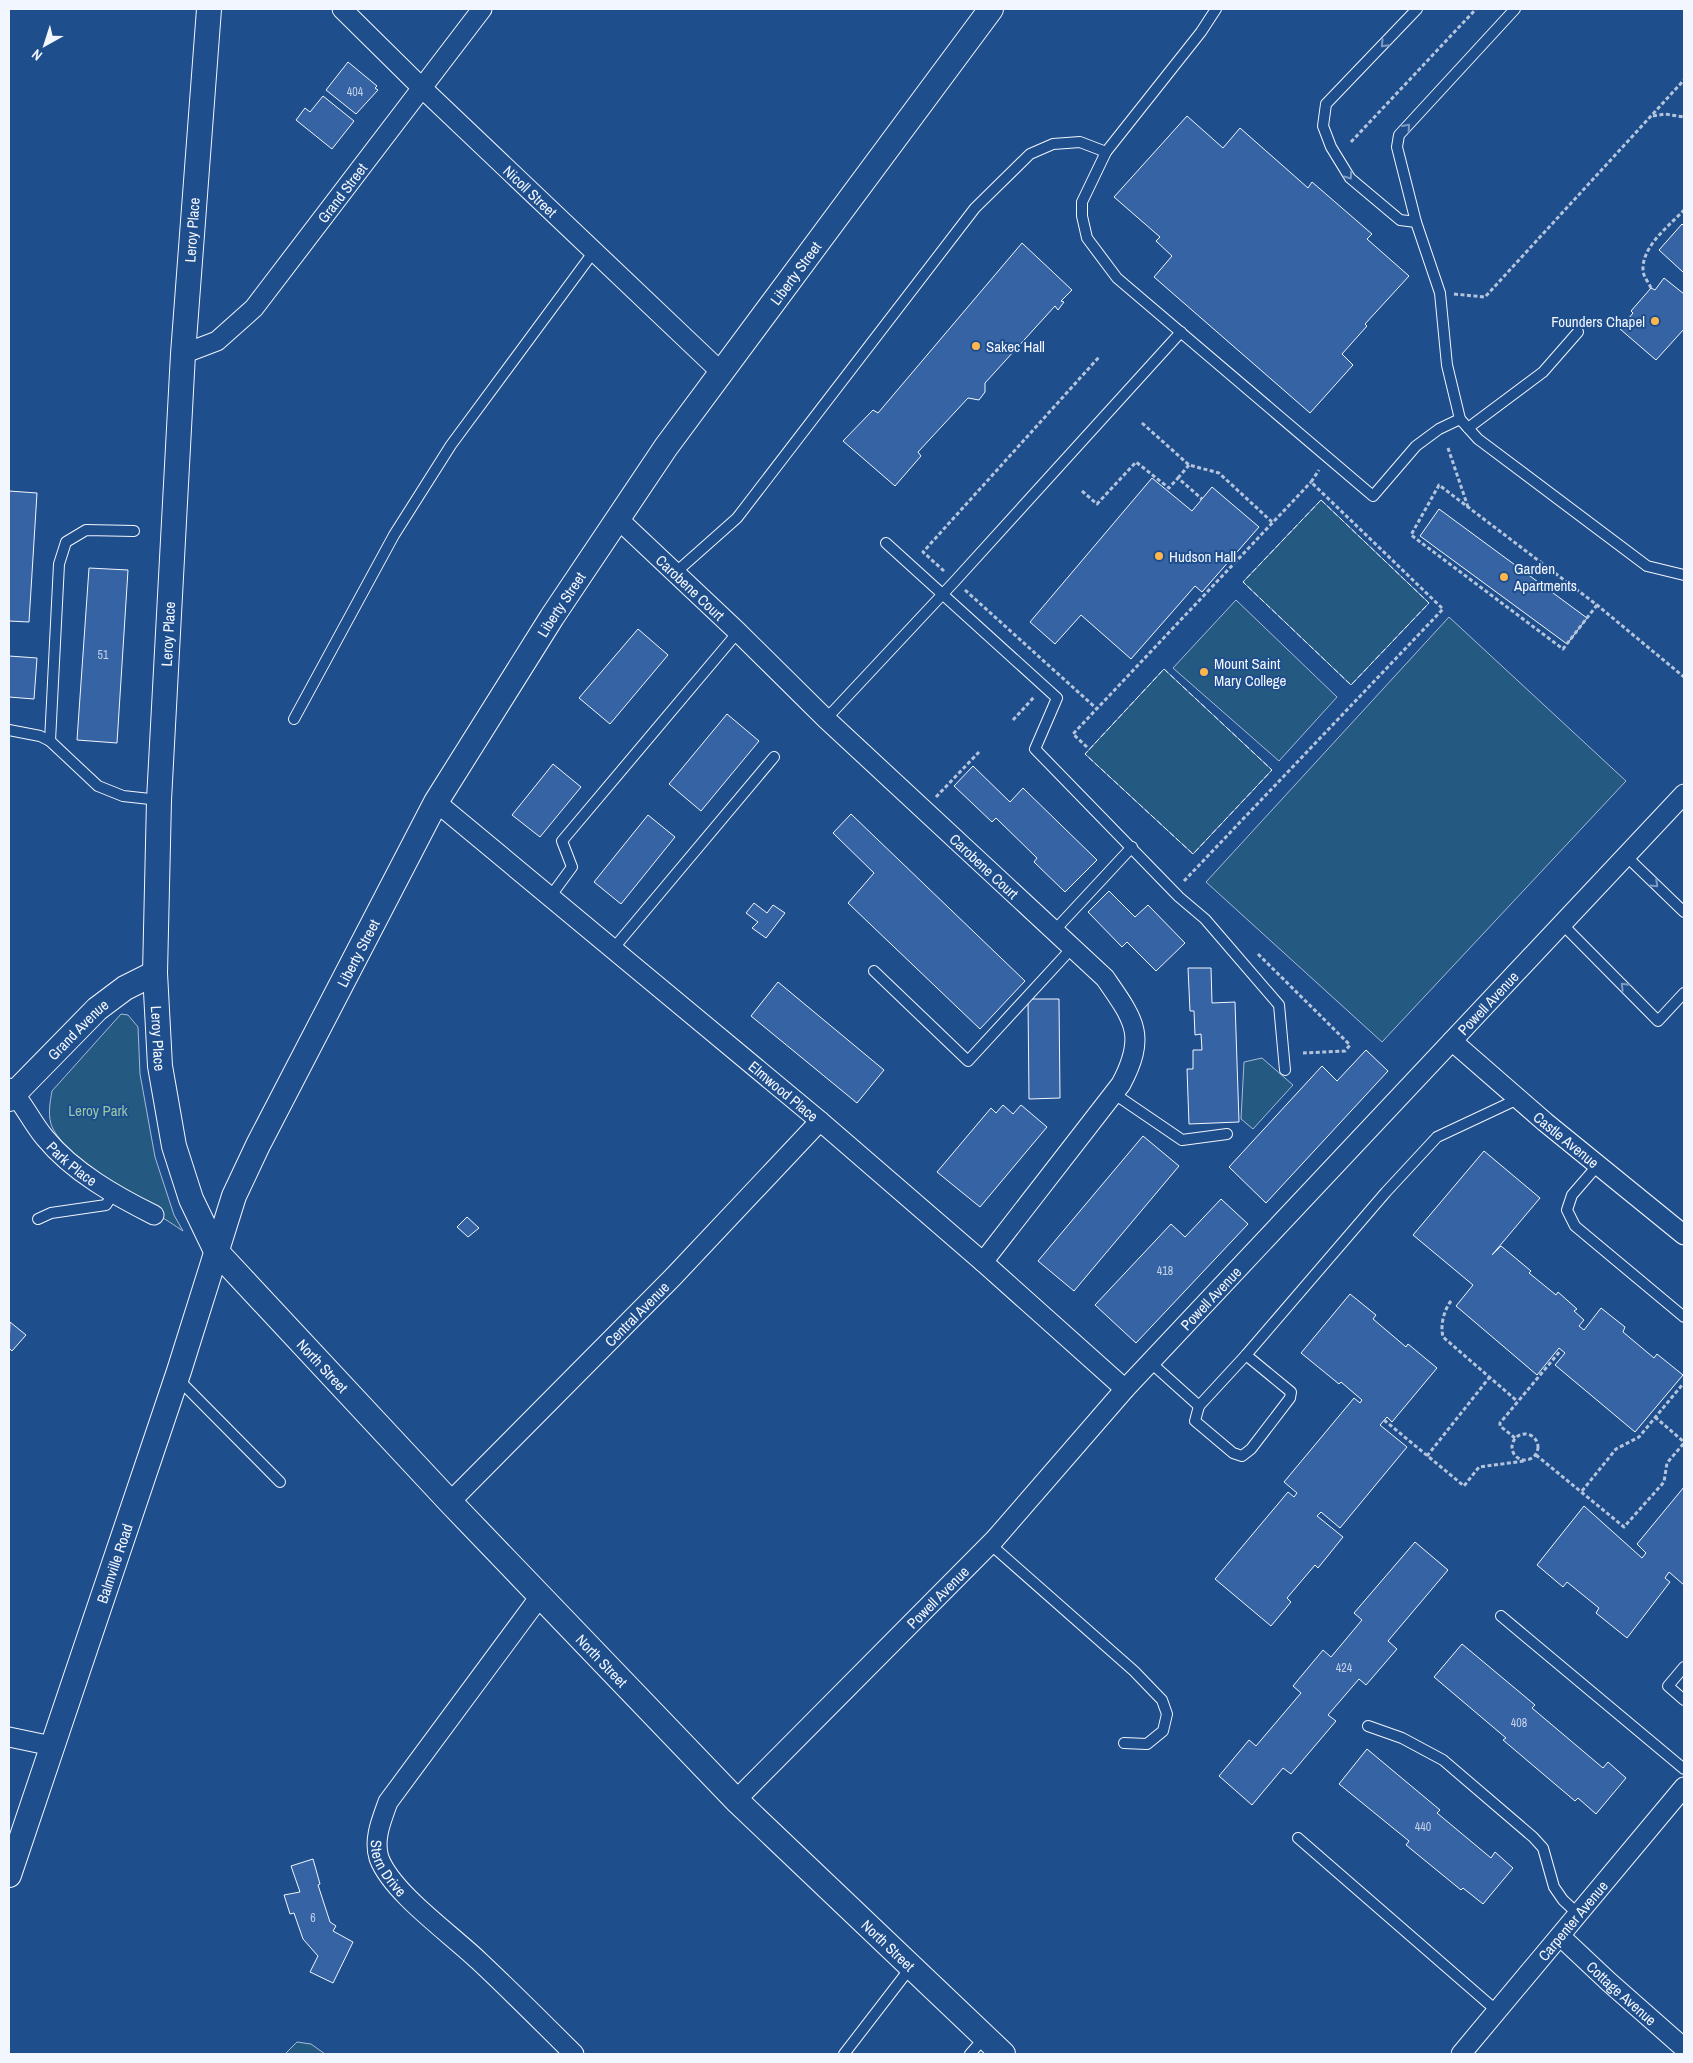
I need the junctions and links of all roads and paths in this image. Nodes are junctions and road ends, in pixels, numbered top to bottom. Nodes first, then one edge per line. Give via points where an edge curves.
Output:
1 (209, 9) edge
2 (342, 9) edge
3 (482, 9) edge
4 (990, 9) edge
5 (1216, 9) edge
6 (1418, 9) edge
7 (1476, 9) edge
8 (1515, 9) edge
9 (1684, 80) edge
10 (421, 88) junction
11 (1652, 116) junction
12 (1684, 116) edge
13 (1351, 142) dead end
14 (1106, 152) junction
15 (1684, 210) edge
16 (1416, 222) junction
17 (594, 250) junction
18 (1651, 288) dead end
19 (1453, 294) dead end
20 (1181, 332) junction
21 (1578, 332) dead end
22 (183, 354) junction
23 (721, 372) junction
24 (1460, 419) junction
25 (1142, 423) dead end
26 (1468, 428) junction
27 (1448, 448) dead end
28 (1189, 465) junction
29 (1322, 468) dead end
30 (1178, 478) junction
31 (1311, 482) junction
32 (1082, 491) dead end
33 (1202, 499) dead end
34 (1468, 506) junction
35 (617, 518) junction
36 (1272, 522) junction
37 (134, 531) dead end
38 (886, 543) dead end
39 (675, 574) junction
40 (1684, 575) edge
41 (943, 593) junction
42 (1597, 605) junction
43 (738, 632) junction
44 (1684, 677) edge
45 (1037, 694) dead end
46 (294, 719) dead end
47 (826, 719) junction
48 (1013, 720) dead end
49 (9, 730) edge
50 (50, 741) junction
51 (1087, 747) dead end
52 (979, 752) dead end
53 (774, 757) dead end
54 (1684, 794) edge
55 (159, 800) junction
56 (436, 802) junction
57 (943, 803) dead end
58 (1132, 847) junction
59 (1626, 856) junction
60 (1184, 881) dead end
61 (550, 897) junction
62 (1684, 912) edge
63 (1562, 924) junction
64 (1054, 930) junction
65 (1072, 948) junction
66 (613, 949) junction
67 (874, 972) dead end
68 (155, 974) junction
69 (1684, 992) edge
70 (1452, 1041) junction
71 (1285, 1070) dead end
72 (1113, 1093) junction
73 (10, 1094) edge
74 (1518, 1099) junction
75 (820, 1121) junction
76 (1227, 1134) dead end
77 (1598, 1165) junction
78 (113, 1194) junction
79 (154, 1215) dead end
80 (38, 1219) dead end
81 (1684, 1235) edge
82 (216, 1251) junction
83 (983, 1262) junction
84 (1451, 1300) dead end
85 (1684, 1317) edge
86 (1562, 1350) dead end
87 (1246, 1355) junction
88 (1150, 1362) junction
89 (176, 1378) junction
90 (1489, 1378) junction
91 (1682, 1385) dead end
92 (1125, 1388) junction
93 (1517, 1401) junction
94 (1199, 1406) junction
95 (1655, 1417) junction
96 (1384, 1420) dead end
97 (1515, 1438) junction
98 (1684, 1442) edge
99 (1536, 1455) junction
100 (1427, 1456) junction
101 (1524, 1461) junction
102 (280, 1482) dead end
103 (1582, 1491) junction
104 (450, 1502) junction
105 (990, 1544) junction
106 (541, 1595) junction
107 (1500, 1616) dead end
108 (1684, 1667) edge
109 (1684, 1700) edge
110 (1368, 1726) dead end
111 (9, 1737) edge
112 (1124, 1744) dead end
113 (52, 1746) junction
114 (1684, 1769) edge
115 (1684, 1787) edge
116 (736, 1800) junction
117 (1298, 1838) dead end
118 (9, 1875) edge
119 (1578, 1914) junction
120 (1560, 1936) junction
121 (911, 1967) junction
122 (1497, 2011) junction
123 (978, 2046) edge
124 (1684, 2048) edge
125 (574, 2054) edge
126 (844, 2054) edge
127 (1003, 2054) edge
128 (1461, 2054) edge

1 - 22 street, Leroy Place
2 - 10 street, Nicoll Street
3 - 10 street, Grand Street
4 - 23 street, Liberty Street
5 - 14 lane
6 -> 16 lane via 1326,104 1323,126 1331,146 1356,185 1400,220
7 - 13 path
16 -> 8 lane via 1397,147 1399,136
9 - 11 path
10 - 17 street, Nicoll Street
10 - 22 street, Grand Street via 254,308 217,341
11 - 12 path
11 - 19 path via 1485,297
14 - 20 lane via 1082,202 1087,238 1117,278
14 - 39 lane via 1080,142 1053,144 1030,154 975,208 737,518
15 - 18 path via 1645,256 1643,272
16 - 24 lane via 1440,293 1447,365
17 - 23 street, Nicoll Street
17 - 46 lane via 452,445 394,535
20 - 24 lane via 1372,496 1416,446
20 - 41 lane
21 - 26 lane via 1543,372
22 - 55 street, Leroy Place
23 - 35 street, Liberty Street
24 - 26 lane
25 - 28 path
26 - 40 lane via 1478,440 1647,566
27 - 34 path
28 - 30 path
28 - 36 path via 1218,473
29 - 31 path
30 - 32 path via 1169,488 1136,462 1098,504
30 - 33 path
31 - 36 path
31 - 60 path via 1443,609
34 - 42 path
34 - 42 path via 1439,485 1412,535 1563,649
35 - 39 street, Carobene Court
35 - 56 street, Liberty Street
36 - 51 path via 1073,734
37 - 50 lane via 86,530 66,542 59,564
38 - 41 lane
39 - 43 street, Carobene Court
41 - 47 lane
41 - 58 lane via 1057,698 1035,749
42 - 44 path
43 - 47 street, Carobene Court
43 - 61 lane via 562,841 572,868
45 - 48 path
47 - 64 street, Carobene Court
49 - 50 lane
50 - 55 lane via 98,786 124,796
52 - 57 path via 936,796
53 - 66 lane
54 - 59 street, Powell Avenue
55 - 68 street, Leroy Place
56 - 61 street, Elmwood Place
56 - 82 street, Liberty Street via 258,1145 234,1196
58 - 64 lane
58 - 71 lane via 1204,919 1279,1005
59 -> 62 lane
59 - 63 street, Powell Avenue
61 - 66 street, Elmwood Place
69 -> 63 lane via 1658,1021
63 - 70 street, Powell Avenue
64 - 65 street, Carobene Court
65 - 67 lane via 968,1061
65 - 72 street, Carobene Court via 1105,978 1128,1012 1136,1040 1131,1065
66 - 75 street, Elmwood Place
68 - 73 street, Grand Avenue via 125,988 97,1009
68 - 82 street, Leroy Place via 160,1066 174,1146 191,1199
70 - 74 street, Castle Avenue
70 - 88 street, Powell Avenue
72 - 76 lane via 1182,1140
72 - 83 street, Carobene Court
73 - 78 street, Park Place via 46,1140
74 - 77 street, Castle Avenue
74 - 87 lane via 1437,1137
75 - 83 street, Elmwood Place
75 - 104 street, Central Avenue via 674,1276
77 - 81 street, Castle Avenue
77 - 85 lane via 1572,1196 1567,1210 1575,1226
78 - 79 street, Park Place
78 - 80 lane via 106,1204
82 - 89 street, Balmville Road
82 - 104 street, North Street
83 - 92 street, Elmwood Place
84 - 90 path via 1445,1309 1443,1337
86 - 93 path
87 - 94 lane
87 - 94 lane via 1291,1392 1290,1398 1251,1450 1242,1456 1233,1453 1196,1421
88 - 92 street, Powell Avenue
88 - 94 lane
89 - 102 lane
89 - 113 street, Balmville Road
90 - 93 path
90 - 100 path
91 - 95 path
92 - 105 street, Powell Avenue
93 - 97 path via 1500,1423
95 - 98 path
95 - 103 path via 1639,1437 1616,1449
96 - 100 path
97 - 99 path via 1528,1434 1536,1439 1539,1447
97 - 101 path via 1514,1454
98 - 103 path via 1667,1463 1664,1482 1624,1527
99 - 101 path
99 - 103 path
100 - 101 path via 1464,1486 1479,1467
104 - 106 street, North Street
105 - 112 lane via 1134,1670 1162,1700 1167,1714 1163,1731 1148,1744
105 - 116 street, Powell Avenue
106 - 116 street, North Street
106 - 125 street, Stern Drive via 388,1802 378,1831 378,1855 386,1873 413,1902
107 - 114 lane
108 - 109 lane via 1668,1686
110 - 119 lane via 1402,1738 1443,1760 1533,1837 1544,1848 1554,1887 1562,1900
111 - 113 street
113 - 118 street, Balmville Road
115 - 119 street, Carpenter Avenue
116 - 121 street, North Street
117 - 122 lane
119 - 120 street, Carpenter Avenue
120 - 122 street, Carpenter Avenue
120 - 124 street, Cottage Avenue
121 - 123 street, North Street
121 - 126 lane
122 - 128 street, Carpenter Avenue
123 - 127 street, North Street

